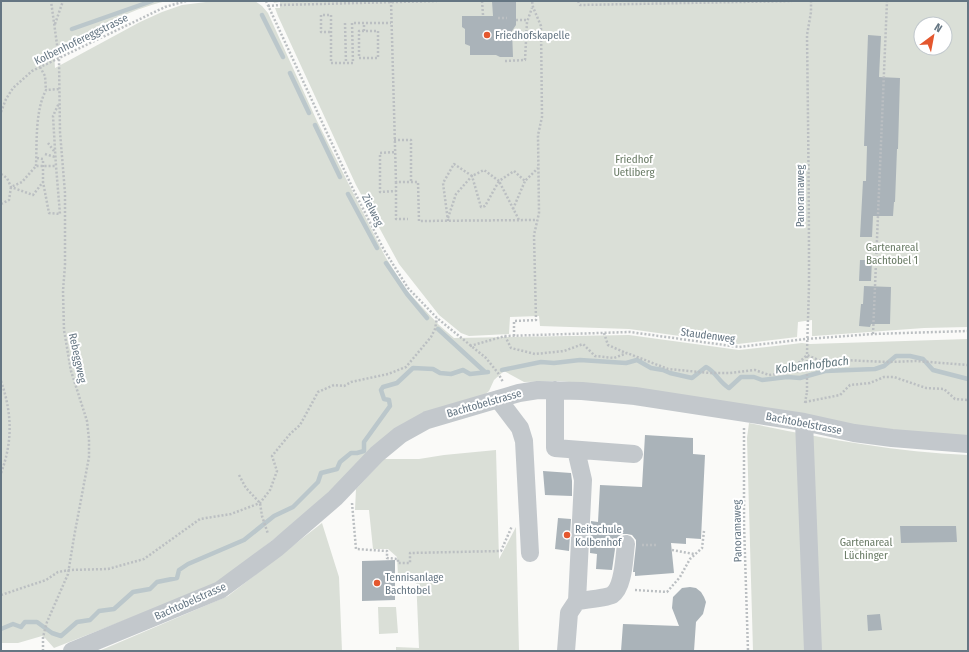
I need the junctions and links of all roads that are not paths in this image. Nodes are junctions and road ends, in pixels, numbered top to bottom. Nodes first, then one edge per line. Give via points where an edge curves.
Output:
1 (555, 390) junction
2 (503, 397) junction
3 (804, 422) junction
4 (968, 444) edge
5 (576, 450) junction
6 (634, 454) dead end
7 (626, 544) dead end
8 (530, 553) dead end
9 (577, 601) junction
10 (72, 651) edge
11 (566, 651) edge
12 (813, 651) edge

1 - 2 street, Bachtobelstrasse via 529,391
1 - 3 street, Bachtobelstrasse via 635,396
1 - 5 street via 555,448
2 - 8 street via 524,441
2 - 10 street, Bachtobelstrasse via 427,420 400,435 335,498 268,556 220,590
3 - 4 street, Bachtobelstrasse via 854,433
3 - 12 street
5 - 6 street
5 - 9 street via 583,480
7 - 9 street via 624,564 615,591 610,595
9 - 11 street via 569,613

